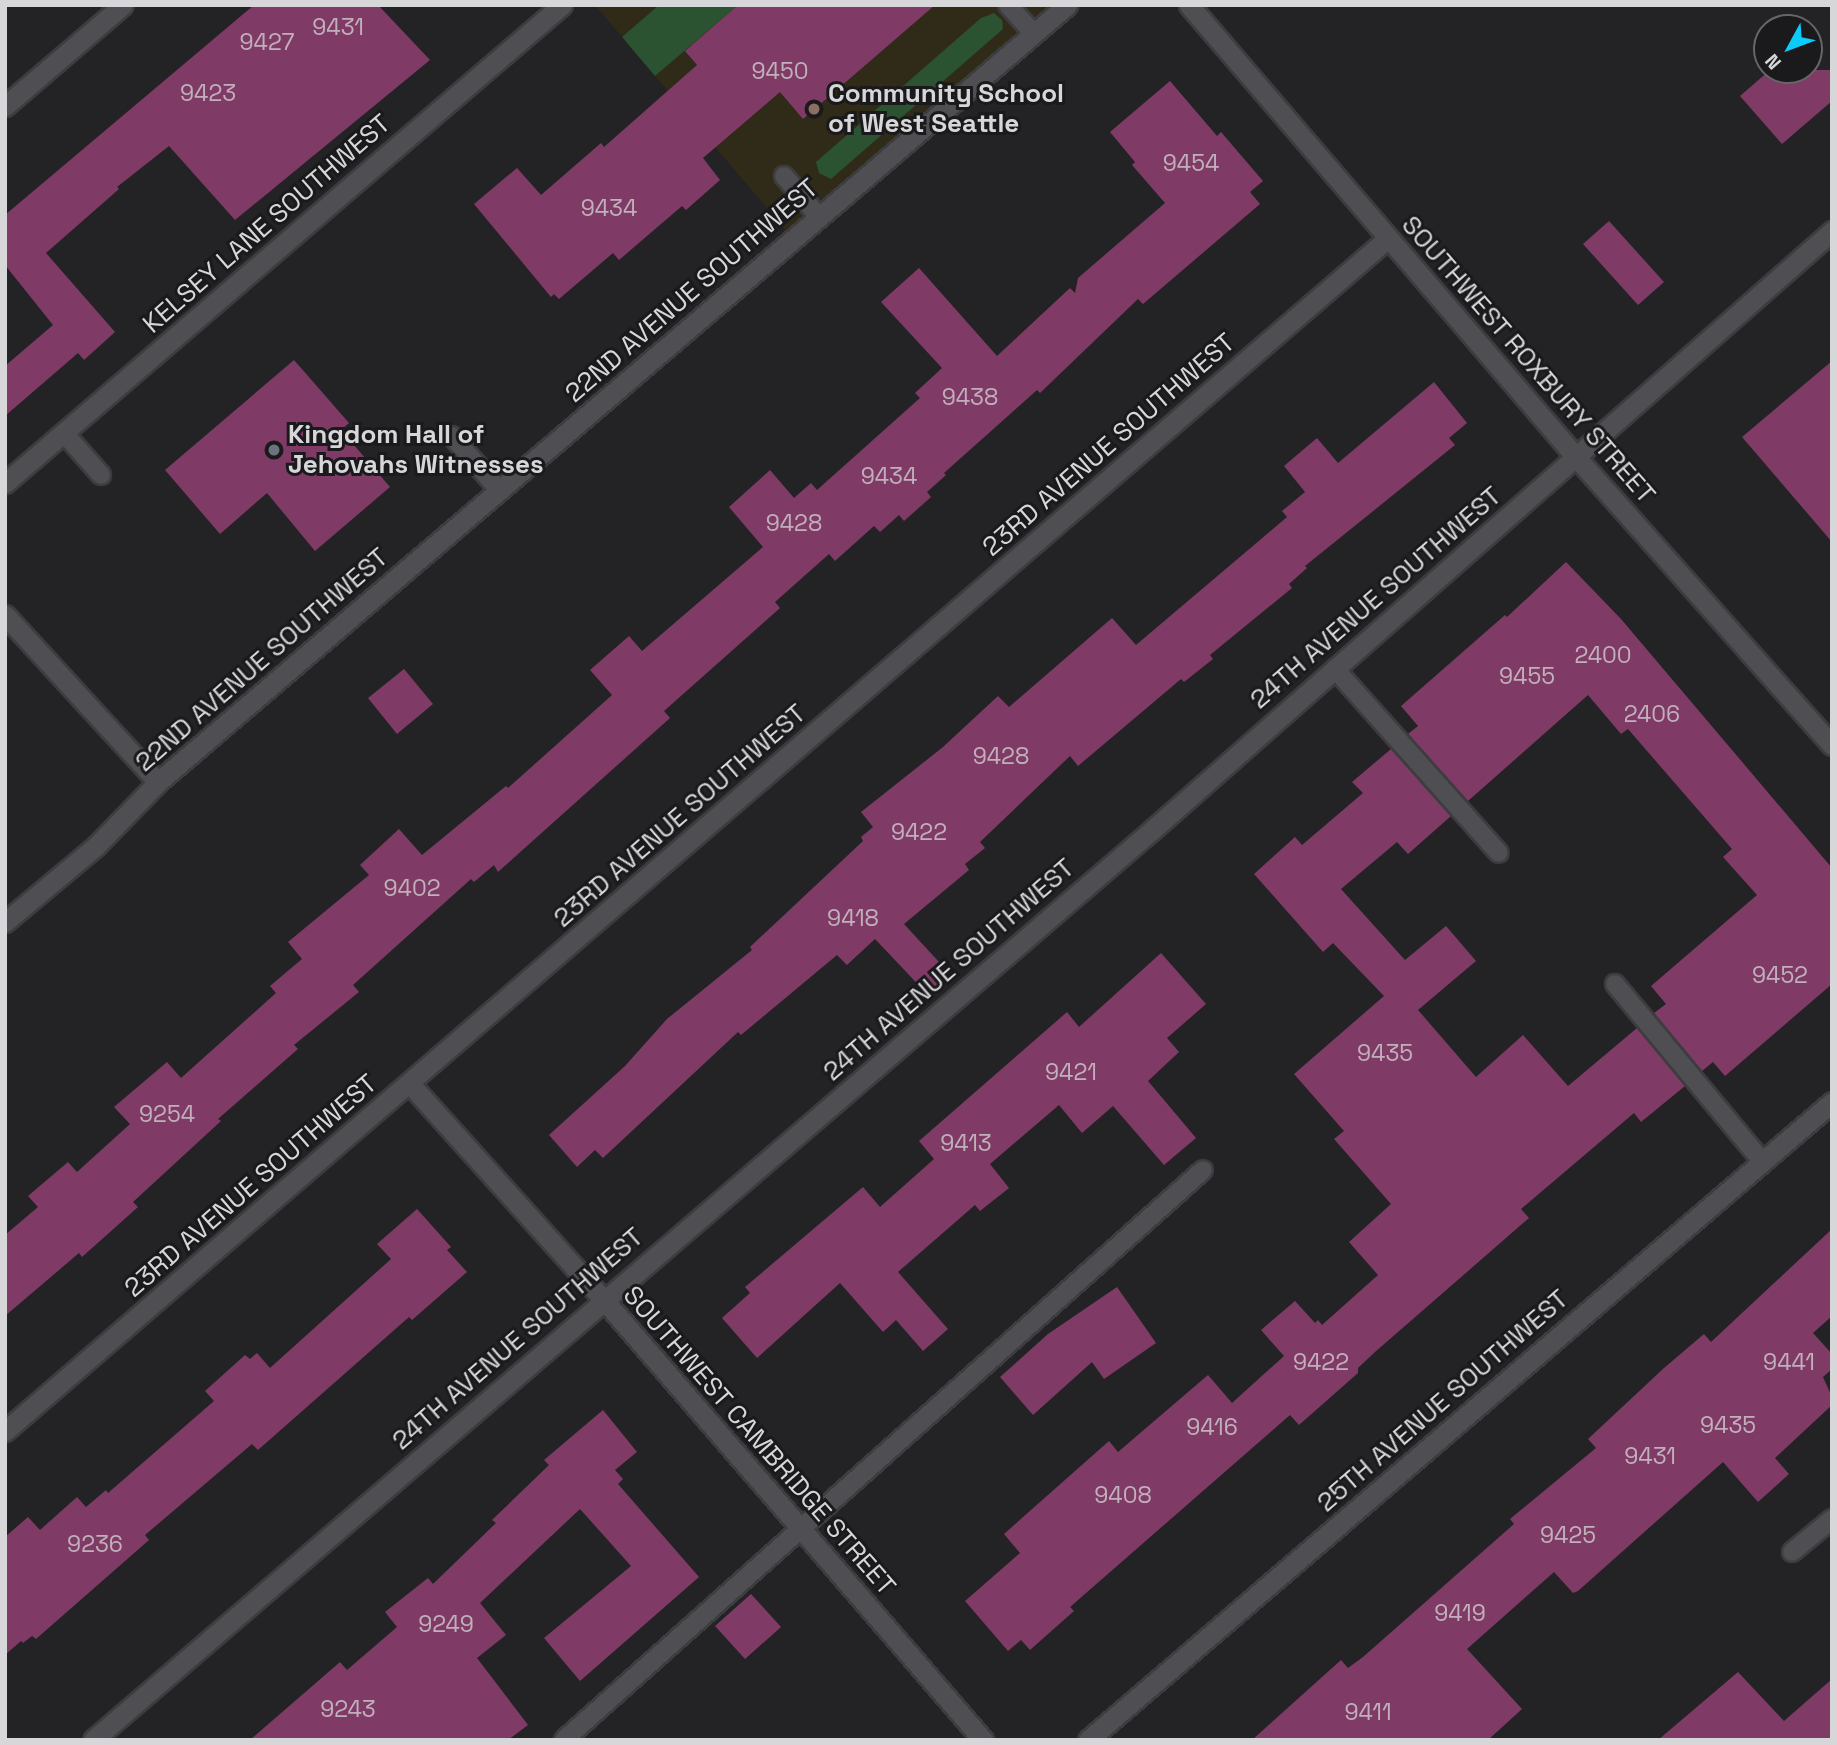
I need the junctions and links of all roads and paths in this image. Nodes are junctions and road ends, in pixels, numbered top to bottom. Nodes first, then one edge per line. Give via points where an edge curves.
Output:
1 (123, 5) edge
2 (562, 5) edge
3 (1008, 5) edge
4 (1067, 5) edge
5 (1189, 5) edge
6 (1034, 34) junction
7 (5, 106) edge
8 (785, 176) dead end
9 (819, 217) junction
10 (1832, 231) edge
11 (1388, 238) junction
12 (64, 433) junction
13 (452, 436) dead end
14 (1576, 457) junction
15 (101, 475) dead end
16 (5, 483) edge
17 (500, 491) junction
18 (5, 615) edge
19 (1335, 669) junction
20 (1832, 745) edge
21 (158, 782) junction
22 (1499, 853) dead end
23 (5, 922) edge
24 (1615, 984) dead end
25 (410, 1084) junction
26 (1832, 1102) edge
27 (1763, 1162) junction
28 (1203, 1170) dead end
29 (604, 1300) junction
30 (5, 1431) edge
31 (1832, 1518) edge
32 (800, 1529) junction
33 (1792, 1552) dead end
34 (93, 1740) edge
35 (564, 1740) edge
36 (983, 1740) edge
37 (1088, 1740) edge

1 - 7 street
2 - 12 street, KELSEY LANE SOUTHWEST
3 - 6 lane
4 - 6 street, 22ND AVENUE SOUTHWEST
5 - 11 street, SOUTHWEST ROXBURY STREET
6 - 9 street, 22ND AVENUE SOUTHWEST
8 - 9 lane
9 - 17 street, 22ND AVENUE SOUTHWEST
10 - 14 street, 24TH AVENUE SOUTHWEST
11 - 14 street, SOUTHWEST ROXBURY STREET
11 - 25 street, 23RD AVENUE SOUTHWEST
12 - 15 lane
12 - 16 street, KELSEY LANE SOUTHWEST
13 - 17 lane
14 - 19 street, 24TH AVENUE SOUTHWEST
14 - 20 street, SOUTHWEST ROXBURY STREET
17 - 21 street, 22ND AVENUE SOUTHWEST
18 - 21 street
19 - 22 lane
19 - 29 street, 24TH AVENUE SOUTHWEST
21 - 23 street, 22ND AVENUE SOUTHWEST via 96,846
24 - 27 lane
25 - 29 street, SOUTHWEST CAMBRIDGE STREET
25 - 30 street, 23RD AVENUE SOUTHWEST
26 - 27 street, 25TH AVENUE SOUTHWEST
27 - 37 street, 25TH AVENUE SOUTHWEST
28 - 32 lane
29 - 32 street, SOUTHWEST CAMBRIDGE STREET
29 - 34 street, 24TH AVENUE SOUTHWEST
31 - 33 lane
32 - 35 lane
32 - 36 street, SOUTHWEST CAMBRIDGE STREET

